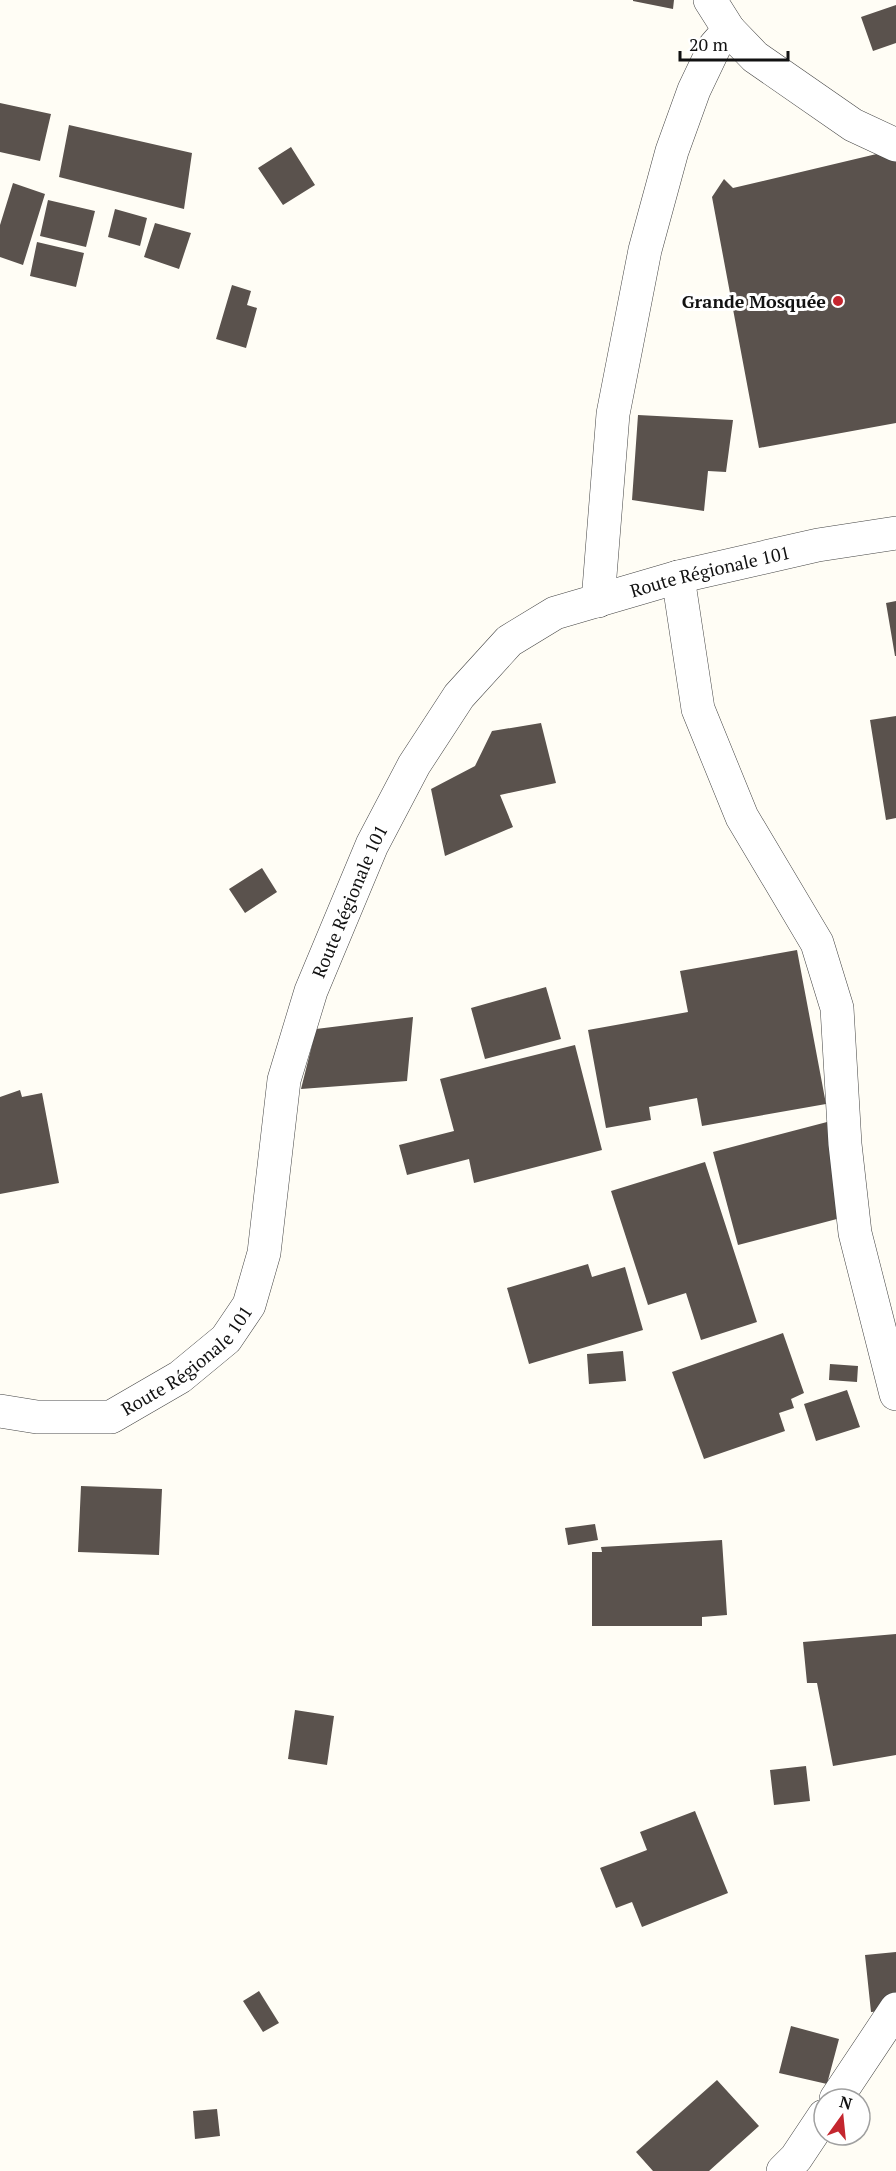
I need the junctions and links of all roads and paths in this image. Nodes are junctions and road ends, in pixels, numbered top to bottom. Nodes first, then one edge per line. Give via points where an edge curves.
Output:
1 (710, 0) edge
2 (729, 30) junction
3 (896, 145) edge
4 (896, 533) edge
5 (678, 577) junction
6 (598, 601) junction
7 (896, 1394) edge
8 (0, 1411) edge
9 (896, 2009) edge
10 (844, 2087) edge
11 (812, 2134) edge
12 (783, 2171) edge

1 - 2 street
2 - 3 street via 755,57 852,125
2 - 6 street via 715,46 694,90 672,151 645,250 613,414
4 - 5 street, Route Régionale 101 via 818,545
5 - 6 street, Route Régionale 101
5 - 7 street via 698,709 742,817 817,944 837,1008 855,1233
6 - 8 street, Route Régionale 101 via 555,613 509,641 459,696 414,765 372,845 311,991 284,1080 264,1253 249,1305 226,1339 180,1377 111,1418 38,1417
9 - 10 street
11 - 12 street

